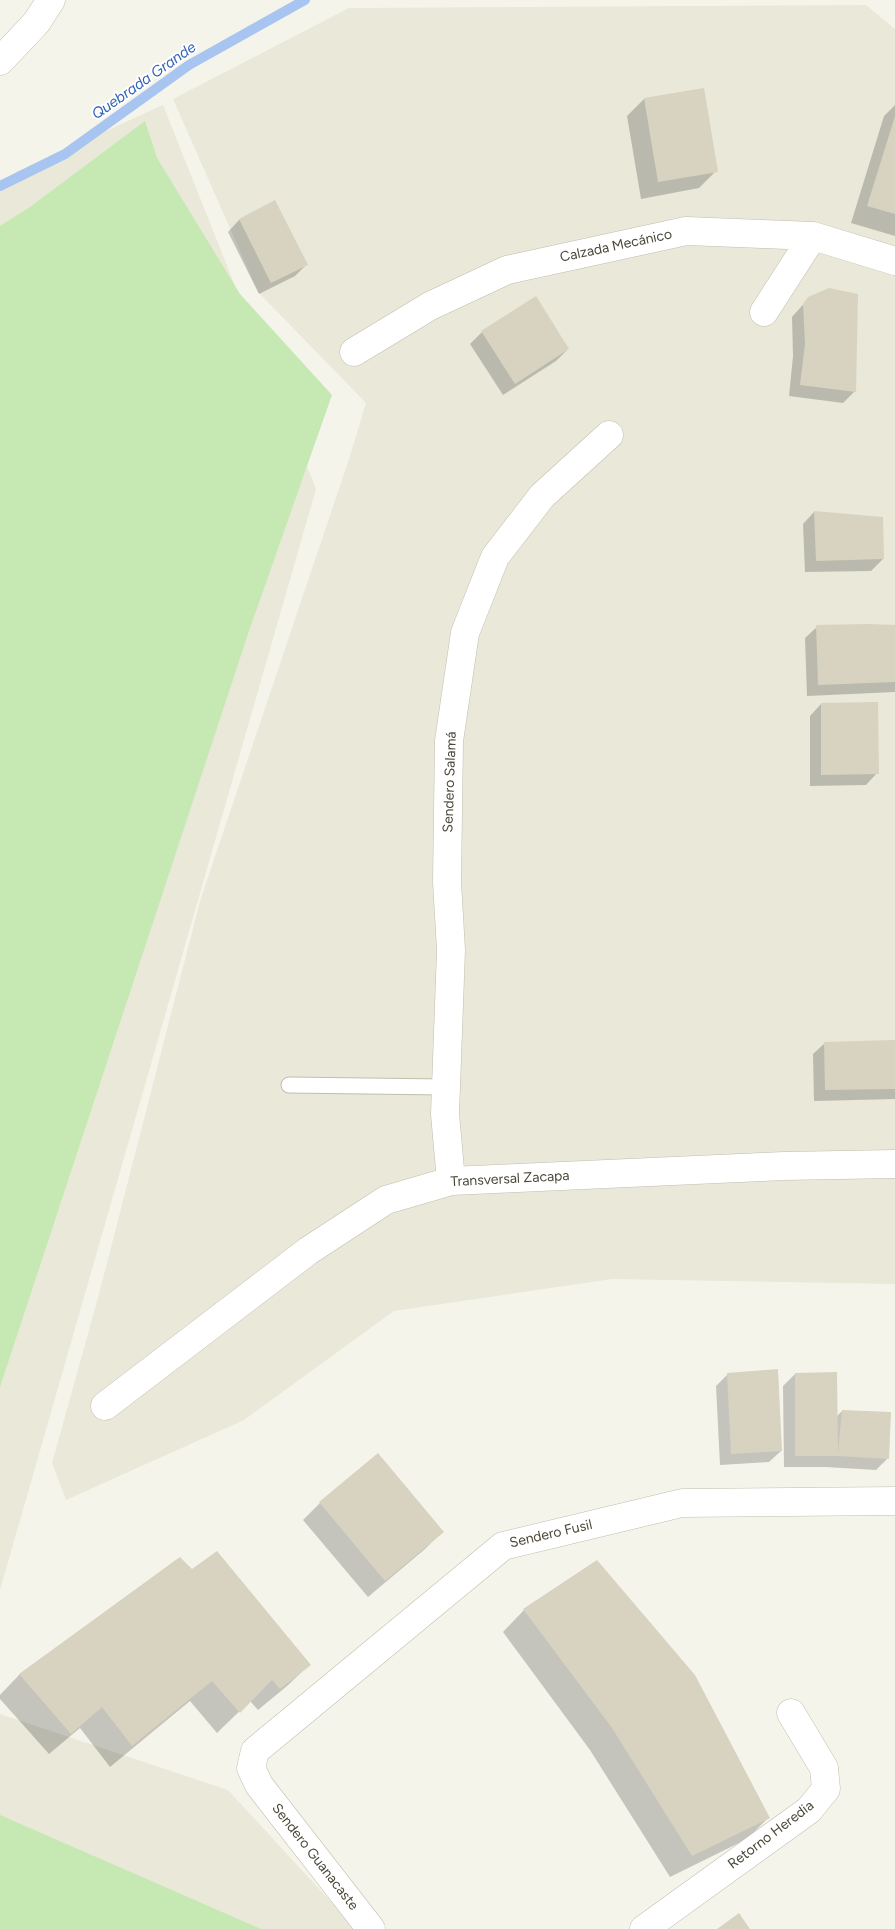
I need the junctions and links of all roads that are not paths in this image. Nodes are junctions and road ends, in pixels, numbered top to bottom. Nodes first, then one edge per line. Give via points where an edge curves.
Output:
1 (51, 0) edge
2 (0, 61) edge
3 (813, 236) junction
4 (895, 260) edge
5 (764, 312) dead end
6 (354, 352) dead end
7 (610, 435) dead end
8 (289, 1085) dead end
9 (445, 1087) junction
10 (895, 1164) edge
11 (451, 1181) junction
12 (105, 1406) dead end
13 (895, 1501) edge
14 (791, 1713) dead end
15 (259, 1785) joint
16 (371, 1929) edge
17 (644, 1929) edge

1 - 2 street via 36,23
3 - 4 street, Calzada Mecánico
3 - 5 street
3 - 6 street, Calzada Mecánico via 686,231 508,270 430,306
7 - 9 street, Sendero Salamá via 542,496 495,556 465,633 449,741 447,882 451,950
8 - 9 lane
9 - 11 street, Sendero Salamá
10 - 11 street, Transversal Zacapa
11 - 12 street, Transversal Zacapa via 386,1200 308,1250
13 - 15 street, Sendero Fusil via 682,1503 502,1546 255,1751 251,1768
14 - 17 street, Retorno Heredia via 824,1768 826,1789 809,1810
15 - 16 street, Sendero Guanacaste

